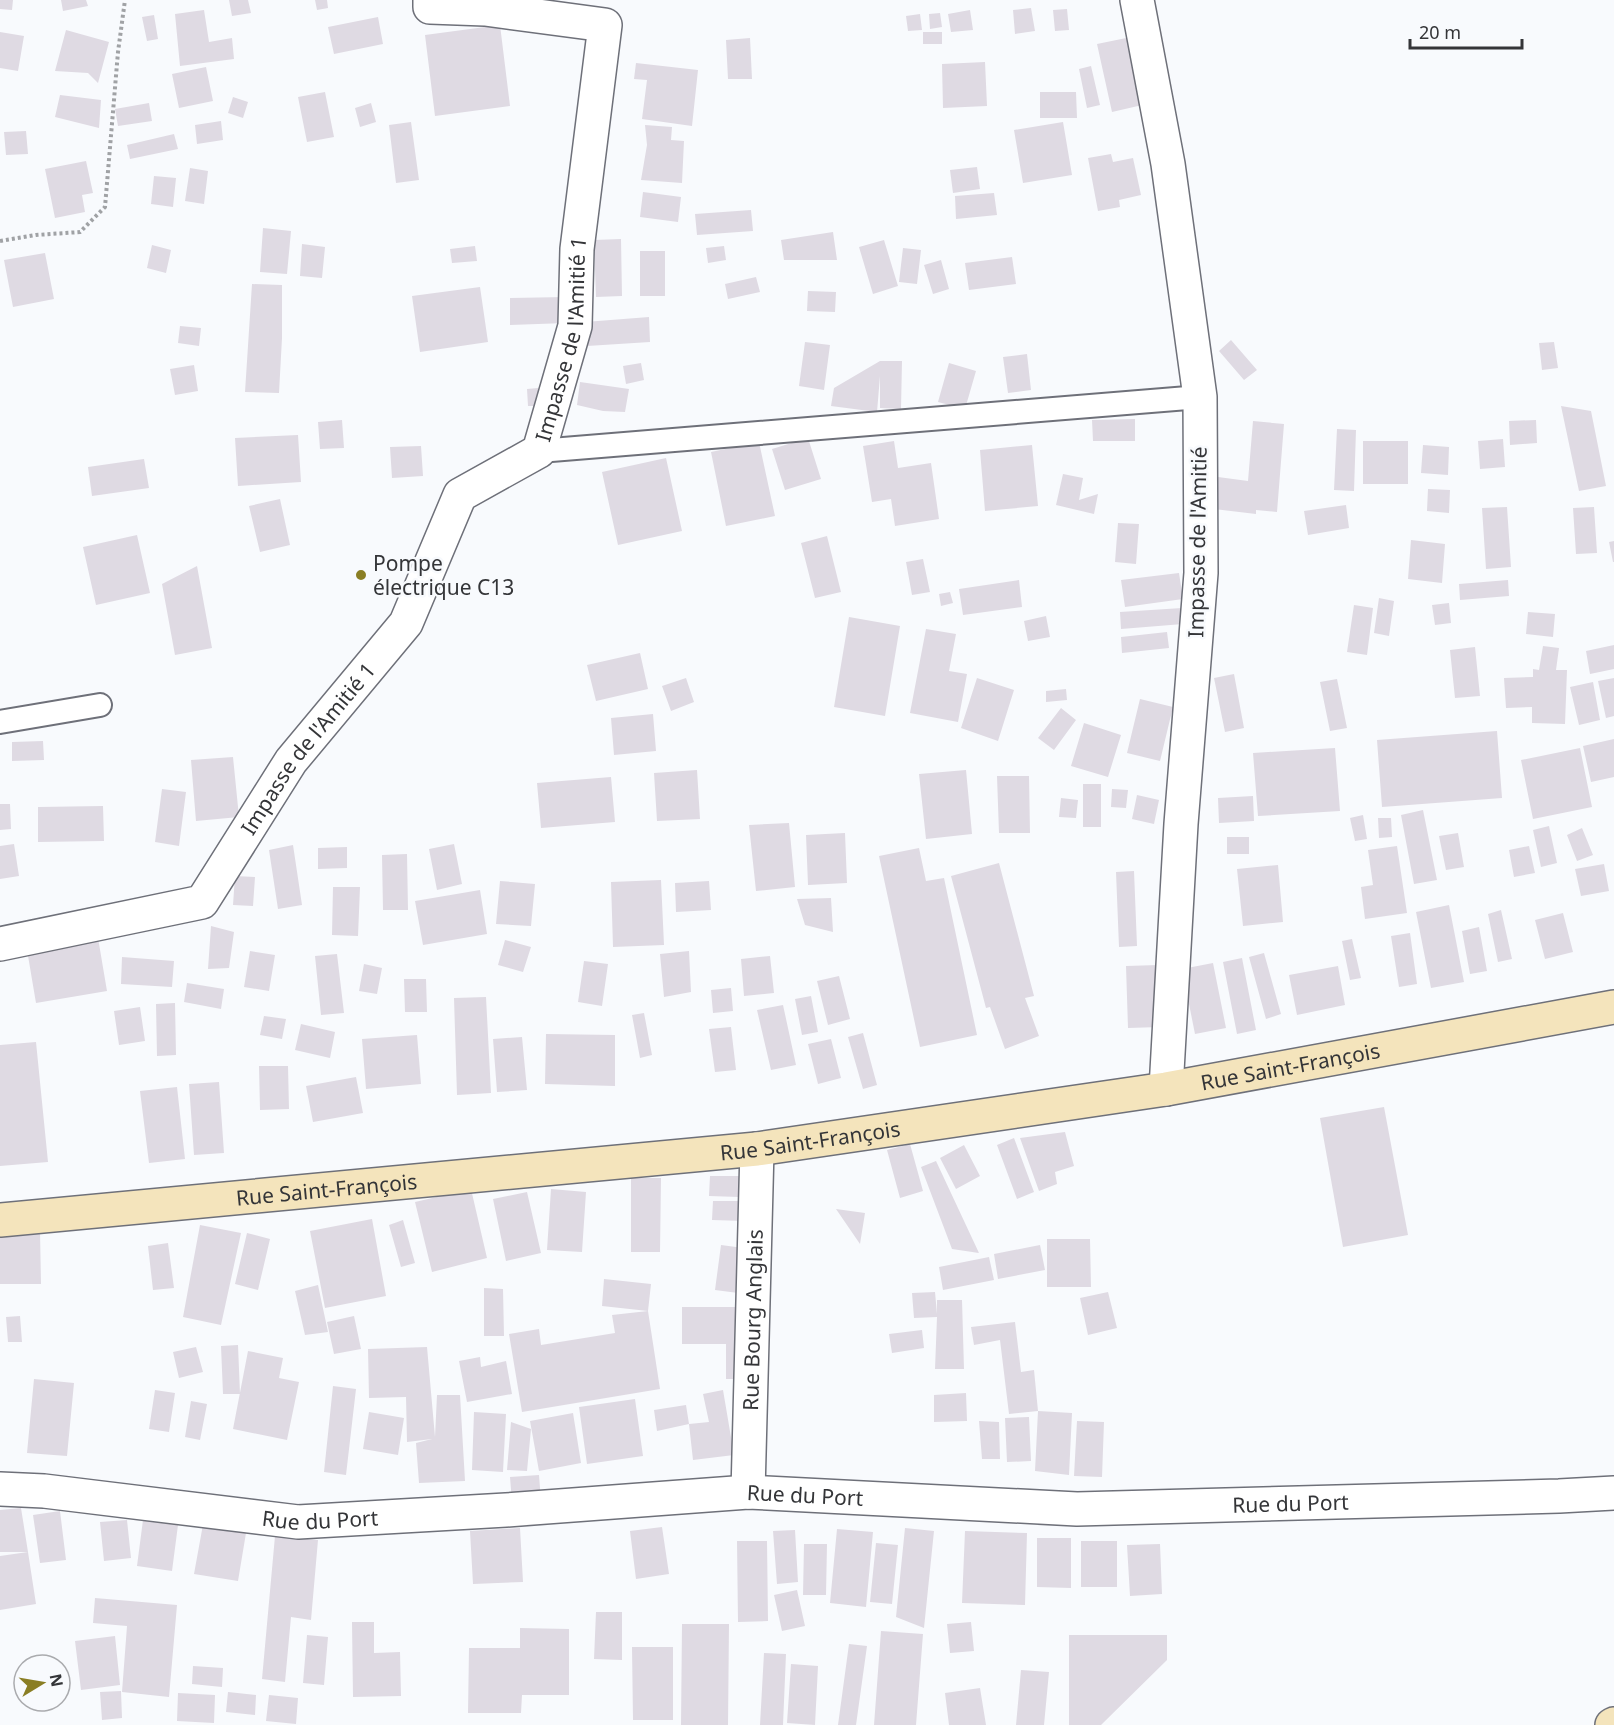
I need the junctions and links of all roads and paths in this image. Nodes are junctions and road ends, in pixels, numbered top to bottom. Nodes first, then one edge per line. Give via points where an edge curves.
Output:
1 (125, 0) edge
2 (430, 0) edge
3 (1137, 0) edge
4 (0, 241) edge
5 (1200, 397) junction
6 (539, 451) junction
7 (100, 705) dead end
8 (0, 722) edge
9 (0, 944) edge
10 (1614, 1007) edge
11 (1166, 1089) junction
12 (758, 1149) junction
13 (0, 1220) edge
14 (0, 1489) edge
15 (748, 1492) junction
16 (1614, 1493) edge

1 - 4 path via 105,207 80,232
2 - 6 street, Impasse de l'Amitié 1 via 430,7 485,9 605,25 577,249 575,326
3 - 5 street, Impasse de l'Amitié via 1168,164
5 - 6 lane
5 - 11 street, Impasse de l'Amitié via 1201,573 1180,824
6 - 9 street, Impasse de l'Amitié 1 via 459,495 406,623 291,761 202,902
7 - 8 lane
10 - 11 street, Rue Saint-François
11 - 12 street, Rue Saint-François
12 - 13 street, Rue Saint-François
12 - 15 street, Rue Bourg Anglais
14 - 15 street, Rue du Port via 298,1522
15 - 16 street, Rue du Port via 1077,1509

